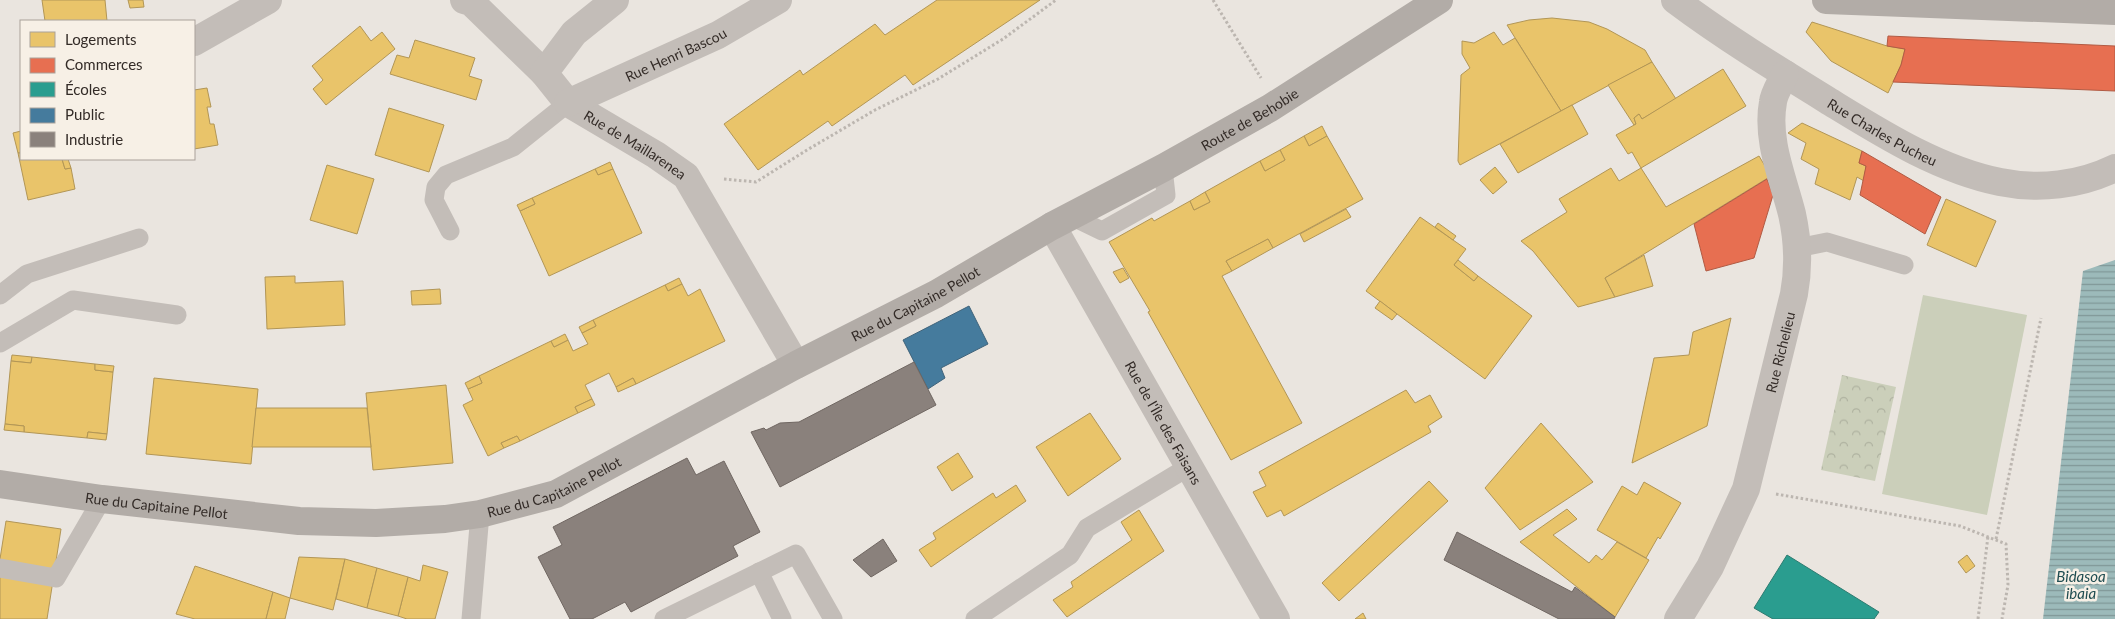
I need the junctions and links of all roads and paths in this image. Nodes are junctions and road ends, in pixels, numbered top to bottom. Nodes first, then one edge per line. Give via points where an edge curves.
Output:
1 (268, 0) edge
2 (464, 0) edge
3 (615, 0) edge
4 (778, 0) edge
5 (1056, 0) edge
6 (1213, 0) edge
7 (1439, 0) edge
8 (1675, 0) edge
9 (1826, 0) edge
10 (2115, 11) edge
11 (195, 41) edge
12 (544, 73) junction
13 (1785, 74) junction
14 (1261, 77) dead end
15 (568, 103) junction
16 (2115, 168) edge
17 (686, 176) junction
18 (1061, 221) junction
19 (450, 231) dead end
20 (139, 238) dead end
21 (1798, 259) junction
22 (1904, 265) dead end
23 (0, 295) edge
24 (177, 315) dead end
25 (2041, 318) dead end
26 (0, 343) edge
27 (796, 365) junction
28 (1190, 466) junction
29 (0, 484) edge
30 (1746, 490) junction
31 (102, 499) junction
32 (480, 514) junction
33 (1988, 536) junction
34 (1996, 540) junction
35 (0, 568) edge
36 (759, 572) junction
37 (471, 619) edge
38 (664, 619) edge
39 (782, 619) edge
40 (833, 619) edge
41 (975, 619) edge
42 (1276, 619) edge
43 (1678, 619) edge
44 (1978, 619) edge
45 (2002, 619) edge

1 - 11 street
2 - 12 street, Rue de Maillarenea via 471,2
3 - 12 street via 574,33
4 - 15 street, Rue Henri Bascou via 718,36
5 - 17 path via 1003,39 938,79 875,110 756,182
6 - 14 path
7 - 18 main road, Route de Behobie via 1270,108
8 - 13 street, Rue Charles Pucheu
9 - 10 main road
12 - 15 street, Rue de Maillarenea
13 - 16 street, Rue Charles Pucheu via 1878,131 1928,157 1978,176 2025,185 2057,185
13 - 21 street, Rue Richelieu via 1773,100 1771,120
15 - 17 street, Rue de Maillarenea
15 - 19 lane via 513,147 446,175 436,187 434,200
17 - 27 street, Rue de Maillarenea
18 - 27 main road, Rue du Capitaine Pellot via 936,294
18 - 28 street, Rue de l'Île des Faisans
20 - 23 lane via 27,274
21 - 22 lane via 1828,242
21 - 30 street, Rue Richelieu via 1794,294
24 - 26 lane via 73,300
25 - 34 path
27 - 32 main road, Rue du Capitaine Pellot via 556,494
28 - 41 lane via 1087,528 1070,555
28 - 42 street, Rue de l'Île des Faisans
29 - 31 main road, Rue du Capitaine Pellot
30 - 33 path via 1960,526
30 - 43 street, Rue Richelieu via 1710,567
31 - 32 main road, Rue du Capitaine Pellot via 299,521 376,523
31 - 35 lane via 56,578
32 - 37 lane
33 - 34 path
33 - 44 path
34 - 45 path via 2006,544 2008,585
36 - 38 lane
36 - 39 lane
36 - 40 lane via 796,554

